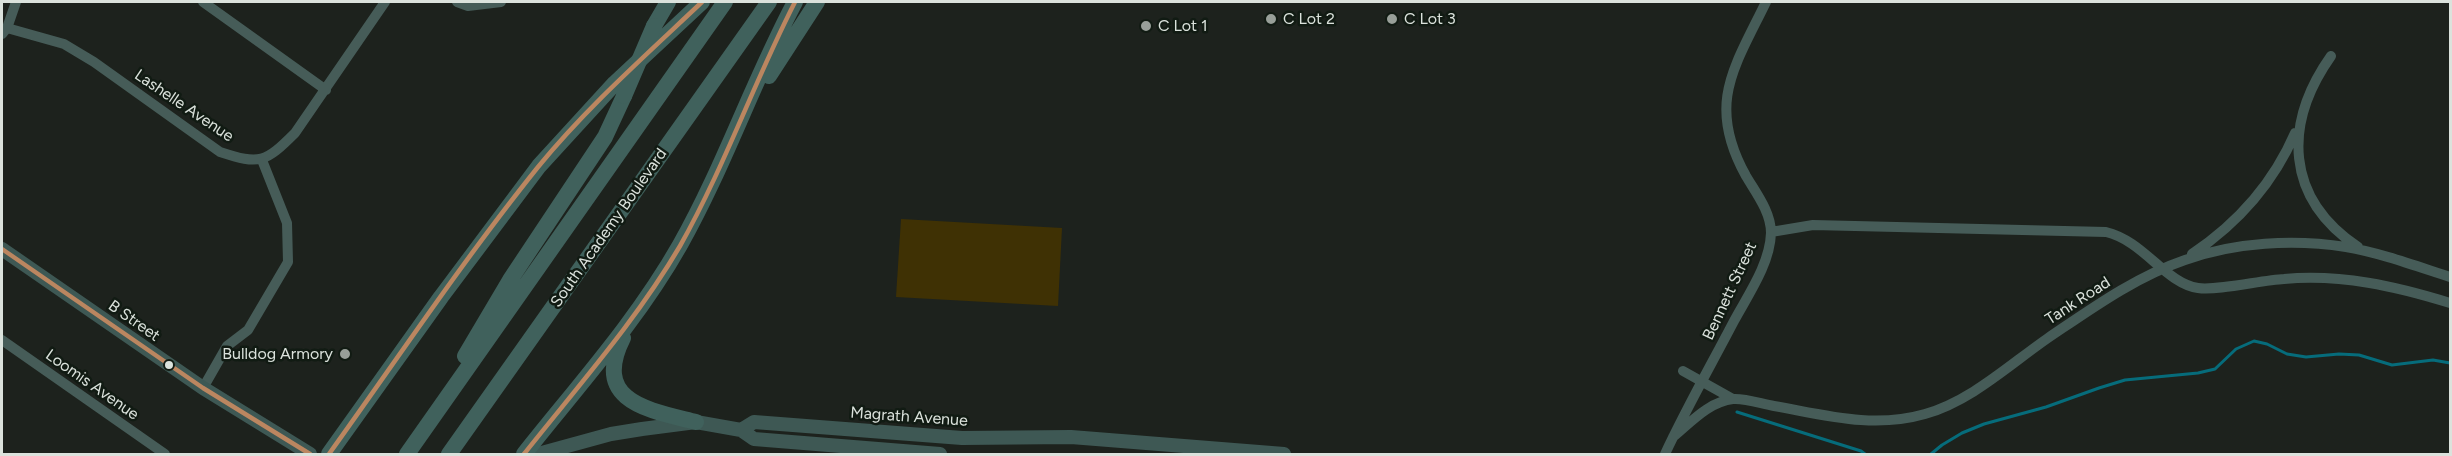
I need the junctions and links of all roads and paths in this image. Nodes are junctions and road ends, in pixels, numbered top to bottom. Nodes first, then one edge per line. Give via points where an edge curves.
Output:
1 (16, 2) edge
2 (202, 2) edge
3 (385, 2) edge
4 (457, 2) edge
5 (501, 2) edge
6 (668, 2) edge
7 (702, 2) edge
8 (725, 2) edge
9 (769, 2) edge
10 (795, 2) edge
11 (817, 2) edge
12 (1766, 2) edge
13 (4, 31) edge
14 (2331, 56) dead end
15 (326, 90) junction
16 (2299, 125) junction
17 (736, 127) junction
18 (262, 160) junction
19 (1771, 232) junction
20 (2, 249) edge
21 (2363, 250) junction
22 (2185, 260) junction
23 (2164, 268) junction
24 (2451, 277) edge
25 (2451, 303) edge
26 (635, 313) junction
27 (2, 340) edge
28 (1683, 371) dead end
29 (1702, 382) junction
30 (202, 388) junction
31 (1733, 399) junction
32 (696, 422) junction
33 (428, 425) junction
34 (741, 430) junction
35 (1673, 437) junction
36 (165, 454) edge
37 (310, 454) edge
38 (329, 454) edge
39 (406, 454) edge
40 (449, 454) edge
41 (524, 454) edge
42 (538, 454) edge
43 (940, 454) edge
44 (1284, 454) edge
45 (1665, 454) edge

1 - 13 street
2 - 15 street
3 - 15 street
4 - 5 street via 468,6
6 - 33 highway, bridge via 605,137 489,313
7 - 38 highway via 615,83 540,166
8 - 33 highway
9 - 40 highway, South Academy Boulevard
10 - 17 highway
11 - 17 highway
12 - 19 street, Bennett Street via 1731,78 1725,115 1730,146 1766,211
13 - 18 street, Lashelle Avenue via 64,44 220,152
14 - 16 street via 2312,86
15 - 18 street via 295,133
16 - 21 street via 2300,164 2308,191 2328,223
16 - 22 street via 2282,161 2253,202
17 - 26 highway via 679,246
18 - 30 street via 287,223 288,262 248,330 227,346
19 - 23 street via 1813,225 2106,232 2131,241
19 - 29 street, Bennett Street via 1764,261
20 - 30 main road, B Street
21 - 22 street, Tank Road via 2310,243 2263,244
21 - 24 street, Tank Road
22 - 23 street, Tank Road
23 - 25 street via 2179,281 2201,289 2282,279 2341,278 2396,287
23 - 31 street, Tank Road via 2087,312 1966,396 1925,414 1867,422
26 - 32 highway via 614,355 615,382 624,395 647,409
26 - 41 highway
27 - 36 street, Loomis Avenue
28 - 29 street, Tank Road
29 - 31 street, Tank Road
29 - 35 street, Bennett Street
30 - 37 main road, B Street
31 - 35 street via 1704,411
32 - 34 main road, Magrath Avenue
32 - 42 main road, Magrath Avenue via 611,434
33 - 39 highway
34 - 43 main road via 754,440
34 - 44 main road, Magrath Avenue via 754,422 962,438 1071,437
35 - 45 street, Bennett Street

